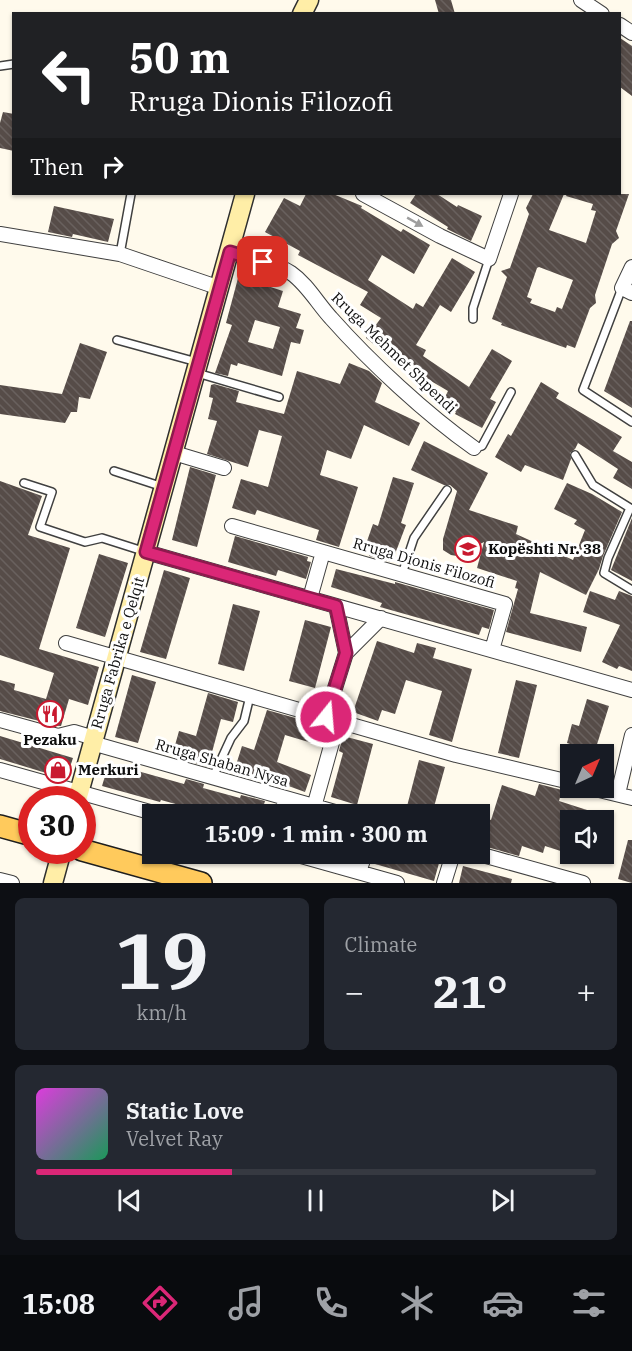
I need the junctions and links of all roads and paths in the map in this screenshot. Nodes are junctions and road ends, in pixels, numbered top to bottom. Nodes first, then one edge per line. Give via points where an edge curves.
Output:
1 (130, 195) edge
2 (245, 195) edge
3 (365, 195) edge
4 (511, 195) edge
5 (0, 234) edge
6 (230, 252) junction
7 (120, 254) junction
8 (489, 259) junction
9 (632, 267) edge
10 (220, 288) junction
11 (627, 291) edge
12 (473, 319) dead end
13 (117, 340) dead end
14 (198, 368) junction
15 (511, 392) dead end
16 (279, 396) dead end
17 (632, 422) edge
18 (474, 448) joint
19 (174, 453) junction
20 (575, 455) dead end
21 (224, 468) dead end
22 (114, 471) dead end
23 (24, 483) dead end
24 (164, 487) junction
25 (447, 490) dead end
26 (232, 526) dead end
27 (146, 552) junction
28 (323, 552) junction
29 (402, 574) junction
30 (632, 590) edge
31 (310, 598) junction
32 (336, 606) junction
33 (381, 618) junction
34 (66, 644) dead end
35 (492, 650) junction
36 (346, 653) junction
37 (116, 658) junction
38 (632, 690) edge
39 (250, 696) junction
40 (332, 719) junction
41 (0, 720) edge
42 (632, 735) edge
43 (93, 741) junction
44 (0, 770) edge
45 (213, 778) junction
46 (560, 780) edge
47 (48, 786) edge
48 (81, 786) edge
49 (614, 793) edge
50 (618, 794) junction
51 (632, 798) edge
52 (286, 799) junction
53 (96, 800) edge
54 (284, 804) edge
55 (304, 804) edge
56 (315, 804) edge
57 (142, 811) edge
58 (0, 826) edge
59 (18, 831) edge
60 (96, 854) edge
61 (490, 857) edge
62 (58, 864) edge
63 (330, 864) edge
64 (362, 864) edge
65 (450, 864) edge
66 (359, 872) junction
67 (0, 879) edge
68 (563, 880) edge
69 (12, 883) edge
70 (53, 883) edge
71 (201, 883) edge
72 (397, 883) edge
73 (444, 883) edge
74 (583, 883) edge

1 - 7 lane
2 - 6 street, Rruga Fabrika e Qelqit
3 -> 8 street
4 - 8 street
5 - 7 street
6 - 10 street, Rruga Fabrika e Qelqit
6 - 18 street, Rruga Mehmet Shpendi via 290,273 390,376
7 - 10 street
8 - 12 lane
9 - 11 street
10 - 14 street, Rruga Fabrika e Qelqit
11 - 17 lane via 583,390
13 - 14 lane
14 - 16 lane
14 - 19 street, Rruga Fabrika e Qelqit
15 - 18 lane, Rruga Mehmet Shpendi via 482,446
19 - 21 street
19 - 24 street, Rruga Fabrika e Qelqit
20 - 30 lane via 593,485 630,508 604,573
22 - 24 lane
23 - 27 lane via 52,492 40,527 85,542 102,538
24 - 27 street, Rruga Fabrika e Qelqit
25 - 29 lane via 414,538
26 - 28 street, Rruga Dionis Filozofi
27 - 31 street
27 - 37 street, Rruga Fabrika e Qelqit
28 - 29 street, Rruga Dionis Filozofi
28 - 31 street
29 - 35 street, Rruga Dionis Filozofi via 505,604
31 - 32 street
32 - 33 street
32 - 36 street
33 - 35 street
33 - 36 street
34 - 37 street
35 - 38 street
36 - 40 street
37 - 39 street
37 - 43 street, Rruga Fabrika e Qelqit
39 - 40 street
39 - 45 lane via 244,721 231,738
40 - 46 street
40 - 56 street
41 - 43 street, Rruga Shaban Nysa via 58,736 74,732
42 - 50 street
43 - 45 street, Rruga Shaban Nysa
43 - 48 street, Rruga Fabrika e Qelqit
44 - 47 street
45 - 52 street, Rruga Shaban Nysa
49 - 50 street
50 - 51 street
52 - 54 street
52 - 55 street, Rruga Shaban Nysa
53 - 57 street
58 - 59 main road
60 - 71 main road
61 - 68 street
62 - 70 street
63 - 66 street
64 - 66 street
65 - 73 street
66 - 72 street
67 - 69 street
68 - 74 street

